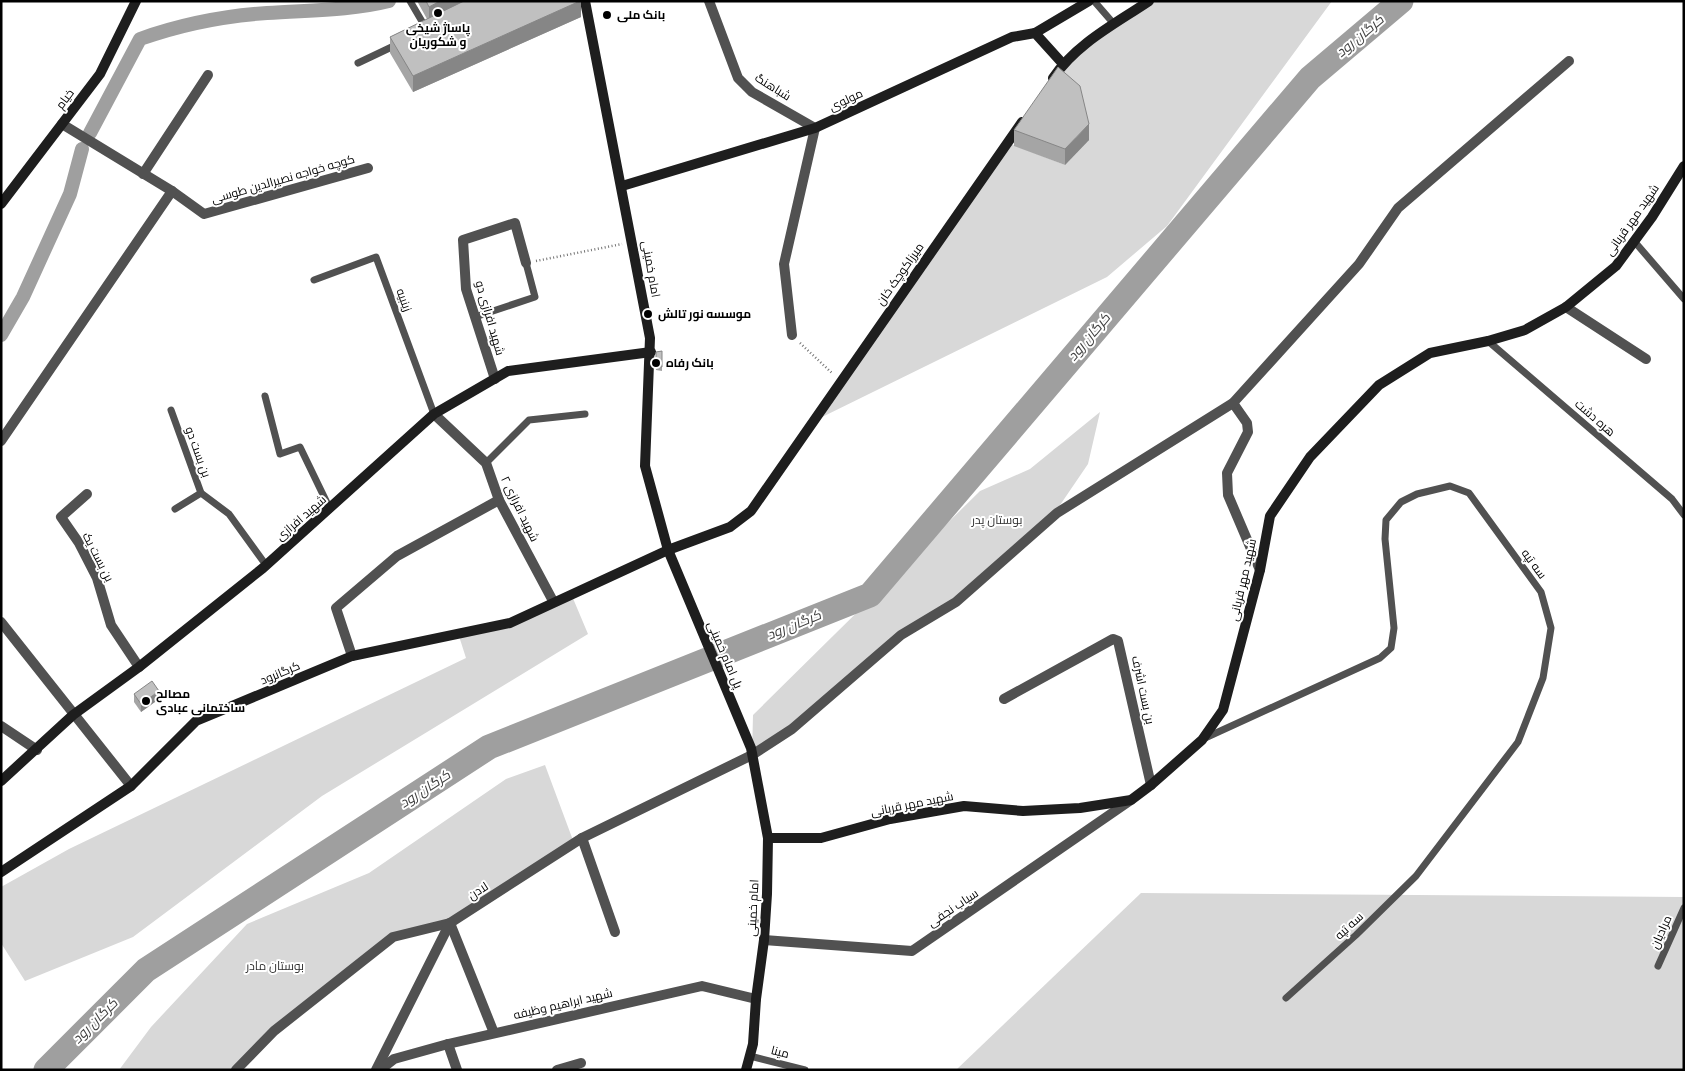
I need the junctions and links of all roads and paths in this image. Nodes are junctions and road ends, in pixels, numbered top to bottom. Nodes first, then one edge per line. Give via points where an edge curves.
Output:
1 (136, 1) edge
2 (410, 1) edge
3 (585, 1) edge
4 (709, 1) edge
5 (1088, 1) edge
6 (1094, 1) edge
7 (1149, 1) edge
8 (1114, 24) junction
9 (435, 26) edge
10 (427, 30) junction
11 (418, 34) edge
12 (1035, 34) junction
13 (410, 38) edge
14 (1568, 61) dead end
15 (358, 63) dead end
16 (1063, 64) junction
17 (208, 75) dead end
18 (1046, 87) edge
19 (1030, 111) edge
20 (62, 124) junction
21 (814, 128) junction
22 (1684, 166) edge
23 (368, 168) dead end
24 (144, 174) junction
25 (622, 186) junction
26 (172, 192) junction
27 (1, 204) edge
28 (633, 241) junction
29 (1634, 241) junction
30 (526, 263) junction
31 (314, 280) dead end
32 (1684, 299) edge
33 (1566, 307) junction
34 (475, 317) junction
35 (792, 335) joint
36 (1488, 341) junction
37 (651, 352) junction
38 (1646, 359) dead end
39 (495, 379) junction
40 (840, 381) junction
41 (265, 396) dead end
42 (1233, 403) junction
43 (171, 410) dead end
44 (434, 414) junction
45 (585, 414) dead end
46 (1, 441) edge
47 (486, 463) junction
48 (201, 493) junction
49 (87, 494) dead end
50 (499, 500) junction
51 (175, 509) dead end
52 (330, 509) junction
53 (1684, 515) edge
54 (668, 550) junction
55 (266, 565) junction
56 (1260, 570) junction
57 (676, 571) joint
58 (554, 601) junction
59 (1, 622) edge
60 (352, 656) junction
61 (139, 667) junction
62 (1004, 699) dead end
63 (73, 715) junction
64 (1, 726) edge
65 (1202, 740) junction
66 (37, 750) junction
67 (751, 751) junction
68 (1, 780) edge
69 (1151, 785) junction
70 (131, 786) junction
71 (1131, 800) junction
72 (582, 838) junction
73 (768, 838) junction
74 (1, 872) edge
75 (1684, 908) edge
76 (450, 923) junction
77 (615, 932) dead end
78 (764, 940) junction
79 (1658, 966) dead end
80 (1286, 998) dead end
81 (756, 999) junction
82 (494, 1033) junction
83 (448, 1044) junction
84 (750, 1056) junction
85 (581, 1063) dead end
86 (236, 1070) edge
87 (376, 1070) edge
88 (380, 1070) edge
89 (457, 1070) edge
90 (557, 1070) edge
91 (746, 1070) edge
92 (806, 1070) edge

1 - 20 street, خیام via 100,74
2 - 10 lane
3 - 25 street, امام خمینی
4 - 21 street, شباهنگ via 738,78 752,92
5 - 12 street
6 - 8 lane
7 - 8 street
8 - 16 street via 1083,45
9 - 10 lane
10 - 11 lane
12 - 16 street
12 - 21 street, مولوی via 1012,37
13 - 15 lane
14 - 42 street, لادن via 1398,208 1359,264
16 - 18 street
17 - 24 street
19 - 40 street, میرزاکوچک خان
20 - 24 street
20 - 27 street, خیام
21 - 25 street, مولوی
21 - 35 street via 784,264
22 - 29 street, شهید مهر قربانی
23 - 26 street, کوچه خواجه نصیرالدین طوسی via 204,214
24 - 26 street
25 - 28 street, امام خمینی
26 - 46 street
28 - 30 path
28 - 37 street, امام خمینی
29 - 32 lane
29 - 33 street, شهید مهر قربانی via 1616,266
30 - 34 lane via 535,297
30 - 34 street, شهید افرازی دو via 515,224 463,240 466,289
31 - 44 lane, زینبیه via 376,257
33 - 36 street, شهید مهر قربانی via 1525,330
33 - 38 street
34 - 39 street, شهید افرازی دو
35 - 40 path
36 - 53 lane, هره دشت via 1672,499
36 - 56 street, شهید مهر قربانی via 1430,352 1379,385 1310,457 1270,516
37 - 39 street, شهید افرازی via 508,371
37 - 54 street, امام خمینی via 646,466
39 - 44 street, شهید افرازی
40 - 54 street, میرزاکوچک خان via 751,511 730,527
41 - 52 lane via 280,454 300,447
42 - 56 street via 1247,423 1248,432 1227,473 1228,495
42 - 67 street, لادن via 1057,513 956,602 901,635 792,729
43 - 48 lane, بن بست دو
44 - 47 street, شهید افرازی ۲
44 - 52 street, شهید افرازی
45 - 47 lane via 530,420
47 - 50 street, شهید افرازی ۲
48 - 51 lane
48 - 55 lane, بن بست دو via 229,514
49 - 61 street, بن بست یک via 61,517 97,578 111,625
50 - 58 street, شهید افرازی ۲
50 - 60 street via 397,556 336,608
52 - 55 street, شهید افرازی
54 - 57 street, امام خمینی
54 - 58 street, میرزاکوچک خان
55 - 61 street, شهید افرازی
56 - 65 street, شهید مهر قربانی via 1223,710
57 - 67 street, پل امام خمینی
58 - 60 street, کرگانرود via 510,622
59 - 63 street
60 - 70 street, کرگانرود via 196,721
61 - 63 street, شهید افرازی
62 - 69 street, بن بست اشرف via 1113,638 1118,640
63 - 66 street, شهید افرازی
63 - 70 street
64 - 66 street
65 - 69 street, شهید مهر قربانی
65 - 80 lane, سه تپه via 1380,658 1391,648 1394,628 1386,520 1401,502 1417,494 1450,486 1469,493 1541,592 1551,628 1543,678 1518,742 1416,876
66 - 68 street, شهید افرازی
67 - 72 street, لادن
67 - 73 street, امام خمینی
69 - 71 street, شهید مهر قربانی
70 - 74 street, کرگانرود
71 - 73 street, شهید مهر قربانی via 1080,808 1023,811 964,806 890,819 821,838
71 - 78 street, سیاب نجفی via 912,951
72 - 76 street, لادن
72 - 77 street
73 - 78 street, امام خمینی
75 - 79 lane, مرادیان
76 - 82 street
76 - 86 street, لادن via 393,937 274,1031
76 - 87 street
78 - 81 street, امام خمینی
81 - 82 street, شهید ابراهیم وظیفه via 702,986
81 - 84 street, امام خمینی
82 - 83 street, شهید ابراهیم وظیفه
83 - 88 street, شهید ابراهیم وظیفه via 394,1059
83 - 89 street
84 - 91 street, امام خمینی
84 - 92 lane, مینا
85 - 90 street

